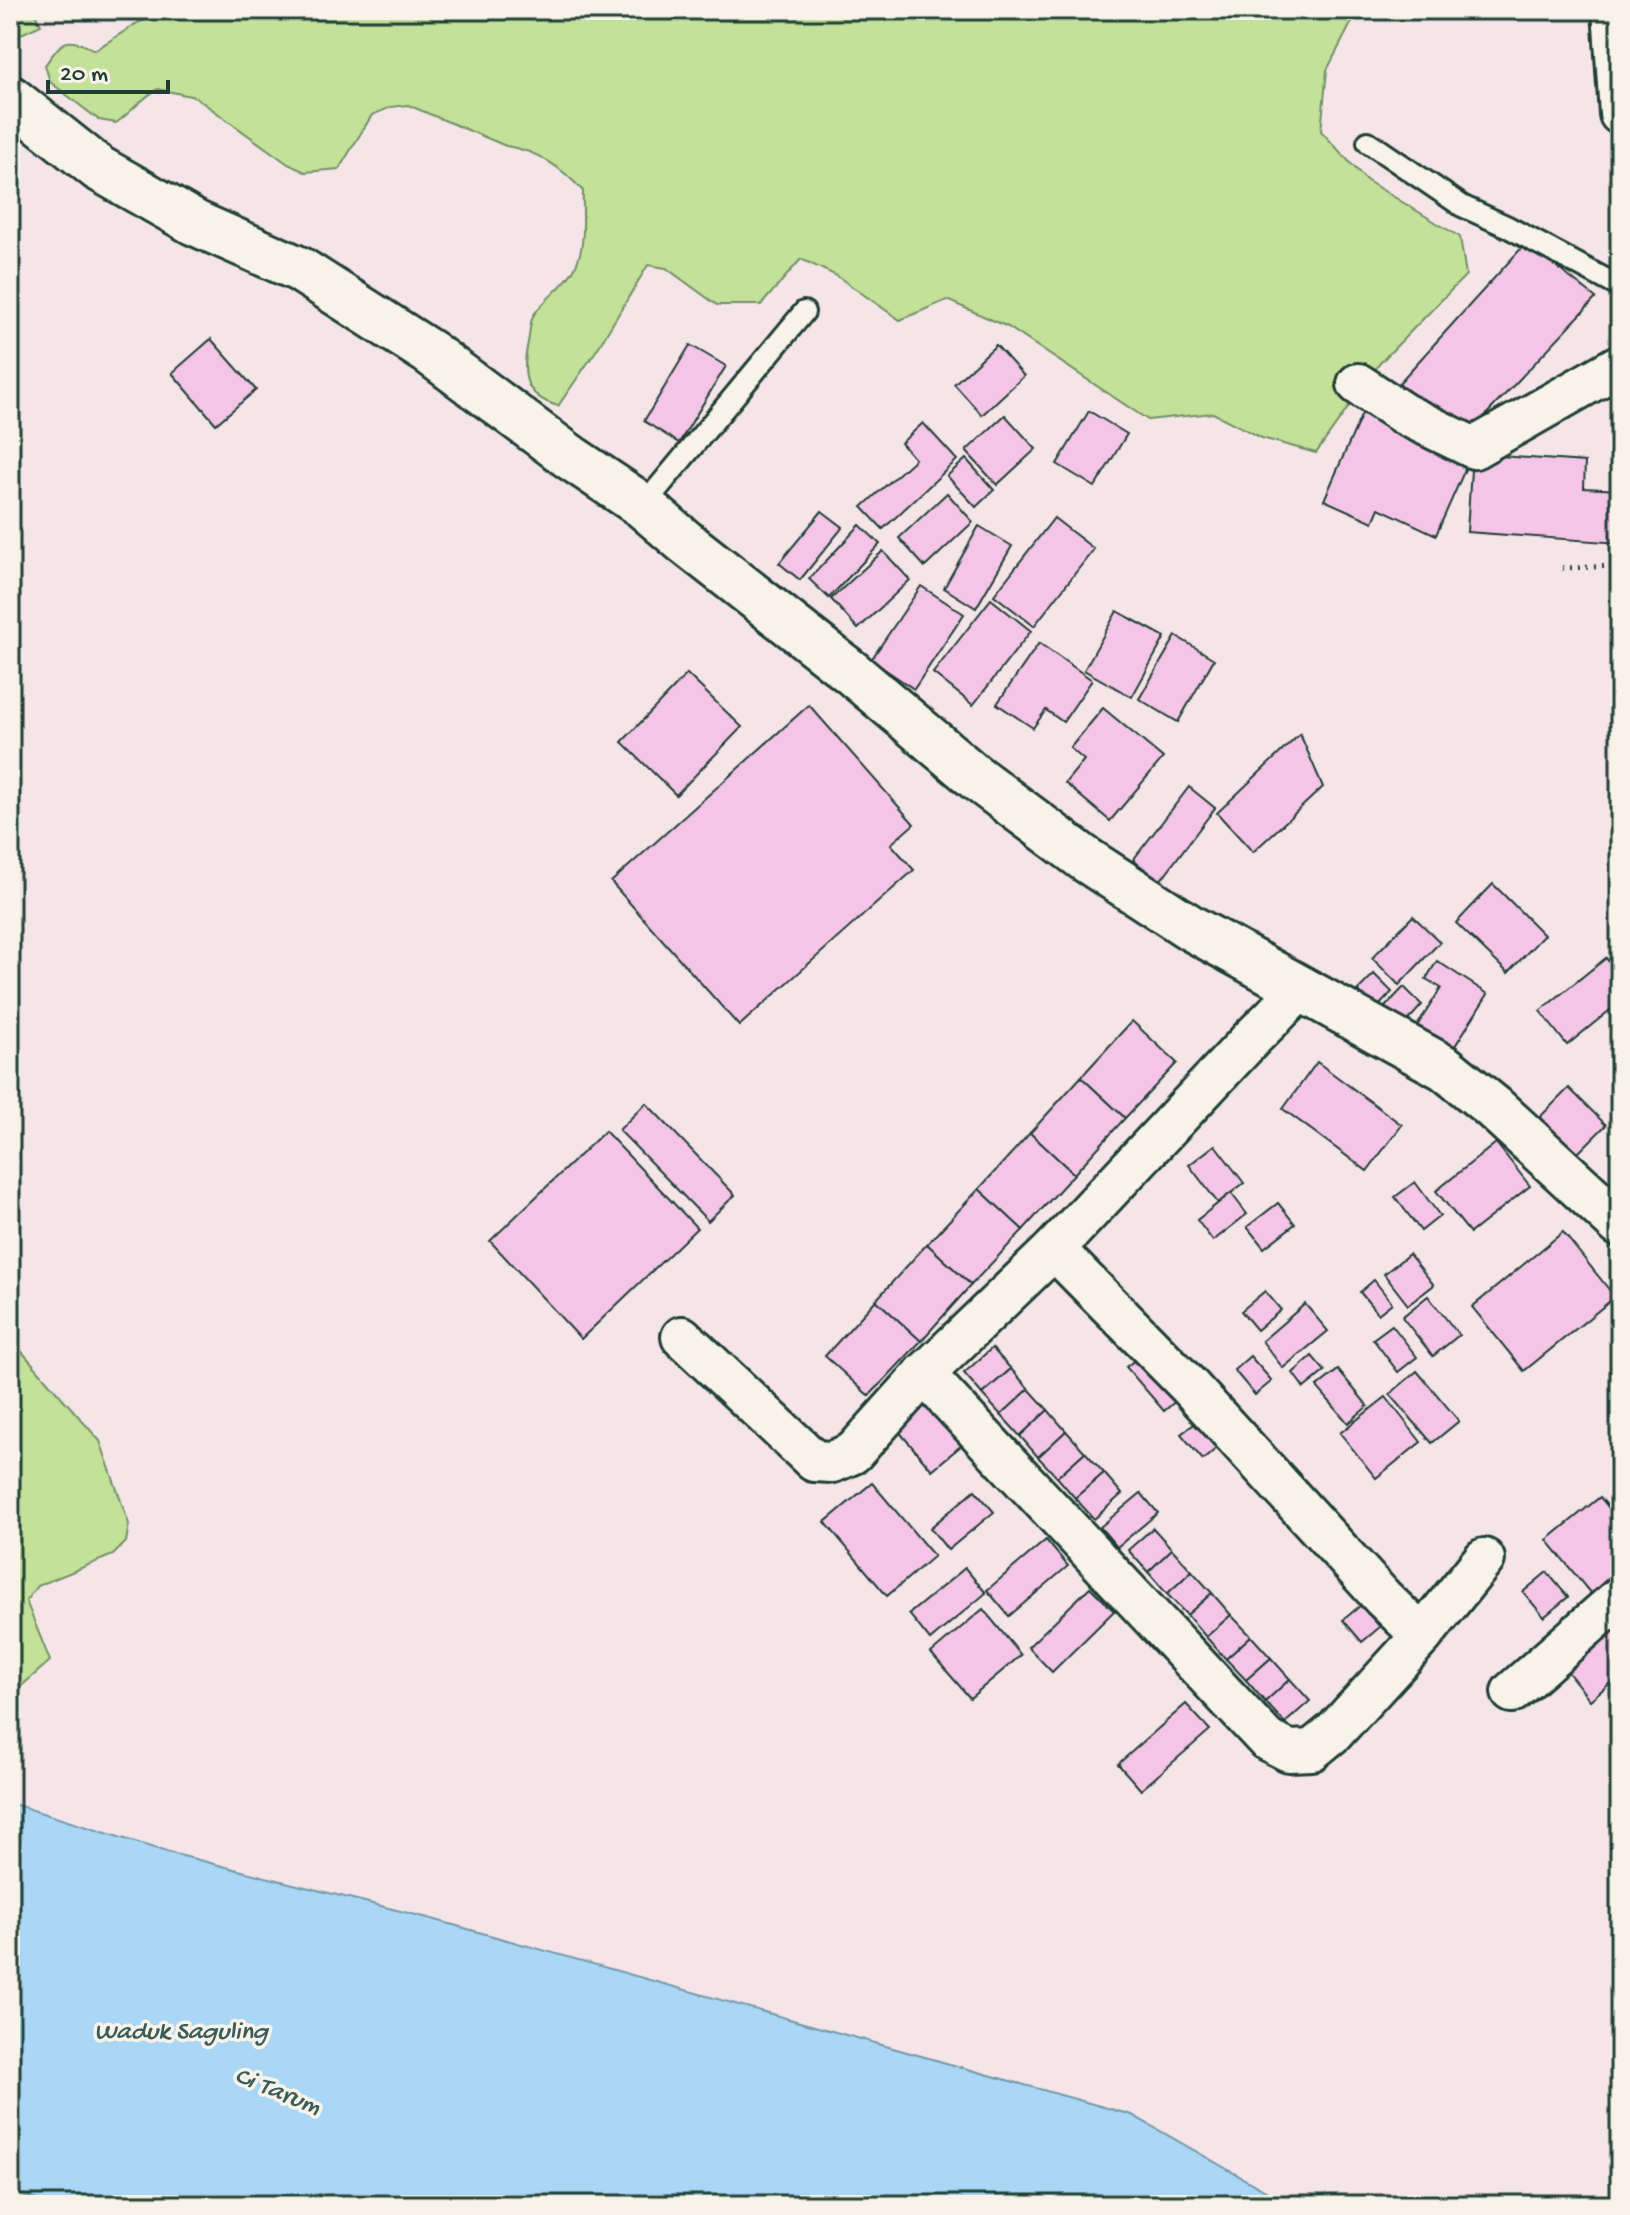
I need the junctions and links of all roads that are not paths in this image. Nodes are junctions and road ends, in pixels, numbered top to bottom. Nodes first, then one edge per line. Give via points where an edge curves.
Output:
1 (1613, 10) edge
2 (10, 98) edge
3 (1620, 114) edge
4 (1368, 142) dead end
5 (1620, 287) edge
6 (804, 312) dead end
7 (1620, 365) edge
8 (1358, 384) dead end
9 (643, 506) junction
10 (1300, 990) junction
11 (1620, 1224) edge
12 (1054, 1249) junction
13 (682, 1337) dead end
14 (924, 1374) junction
15 (1484, 1559) dead end
16 (1620, 1597) edge
17 (1422, 1636) junction
18 (1512, 1692) dead end

1 - 3 street
2 - 9 street via 98,168 195,223 299,269 429,352
4 - 5 lane via 1462,206
6 - 9 lane
7 - 8 street via 1474,448 1404,414
9 - 10 street via 975,777 1085,859
10 - 11 street via 1445,1068
10 - 12 street
12 - 14 street
12 - 17 street
13 - 14 street via 814,1461 832,1462 853,1453
14 - 17 street via 1267,1740 1289,1751 1312,1750
15 - 17 street
16 - 18 street

